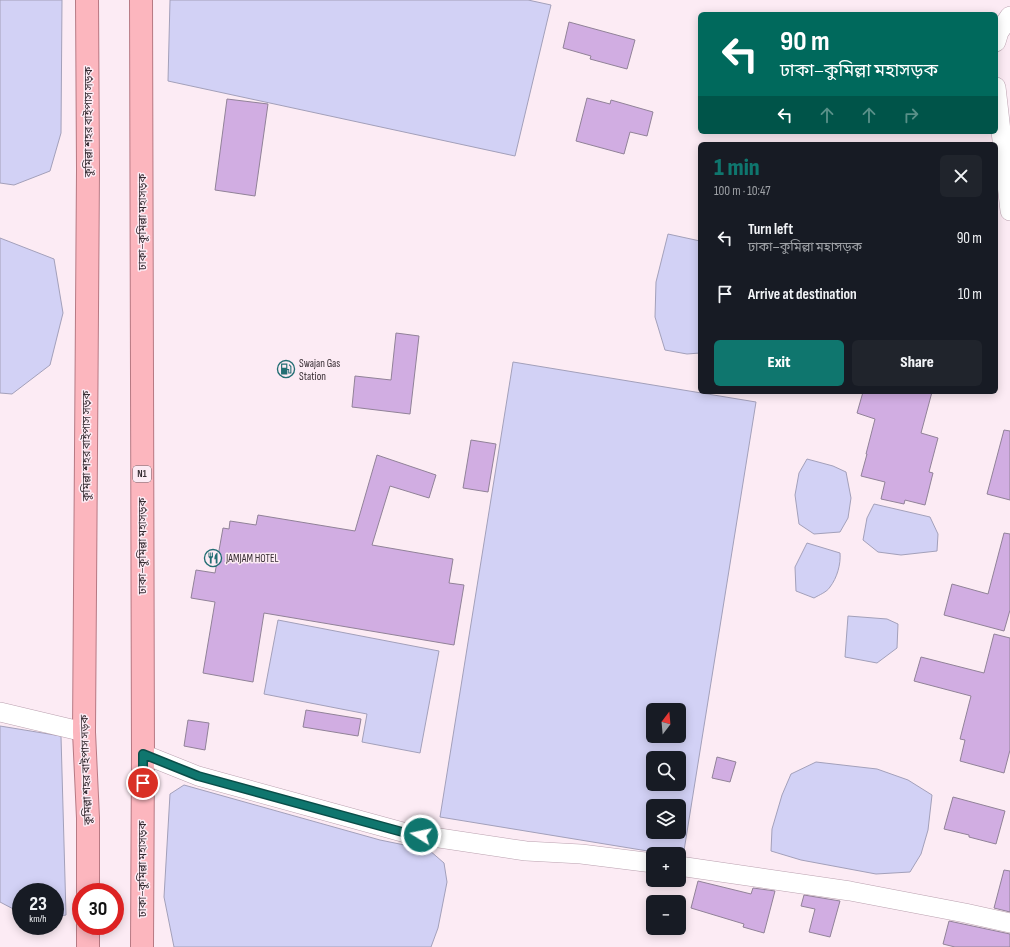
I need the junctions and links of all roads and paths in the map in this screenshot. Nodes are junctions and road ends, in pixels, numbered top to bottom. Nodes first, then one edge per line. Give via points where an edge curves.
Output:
1 (87, 0) edge
2 (141, 0) edge
3 (1010, 16) edge
4 (998, 35) edge
5 (998, 105) edge
6 (1010, 212) edge
7 (0, 712) edge
8 (84, 732) junction
9 (143, 754) junction
10 (646, 862) edge
11 (686, 867) edge
12 (88, 883) edge
13 (1010, 923) edge
14 (88, 935) edge
15 (88, 947) edge
16 (142, 947) edge

1 - 8 highway, কুমিল্লা শহর বাইপাস সড়ক
2 - 9 highway, ঢাকা–কুমিল্লা মহাসড়ক / N1
3 - 4 street
5 - 6 street
7 - 8 street
8 - 12 highway, কুমিল্লা শহর বাইপাস সড়ক
9 - 10 street via 198,776 406,833 526,851 581,854
9 - 16 highway, ঢাকা–কুমিল্লা মহাসড়ক / N1
11 - 13 street via 850,892
14 - 15 highway

